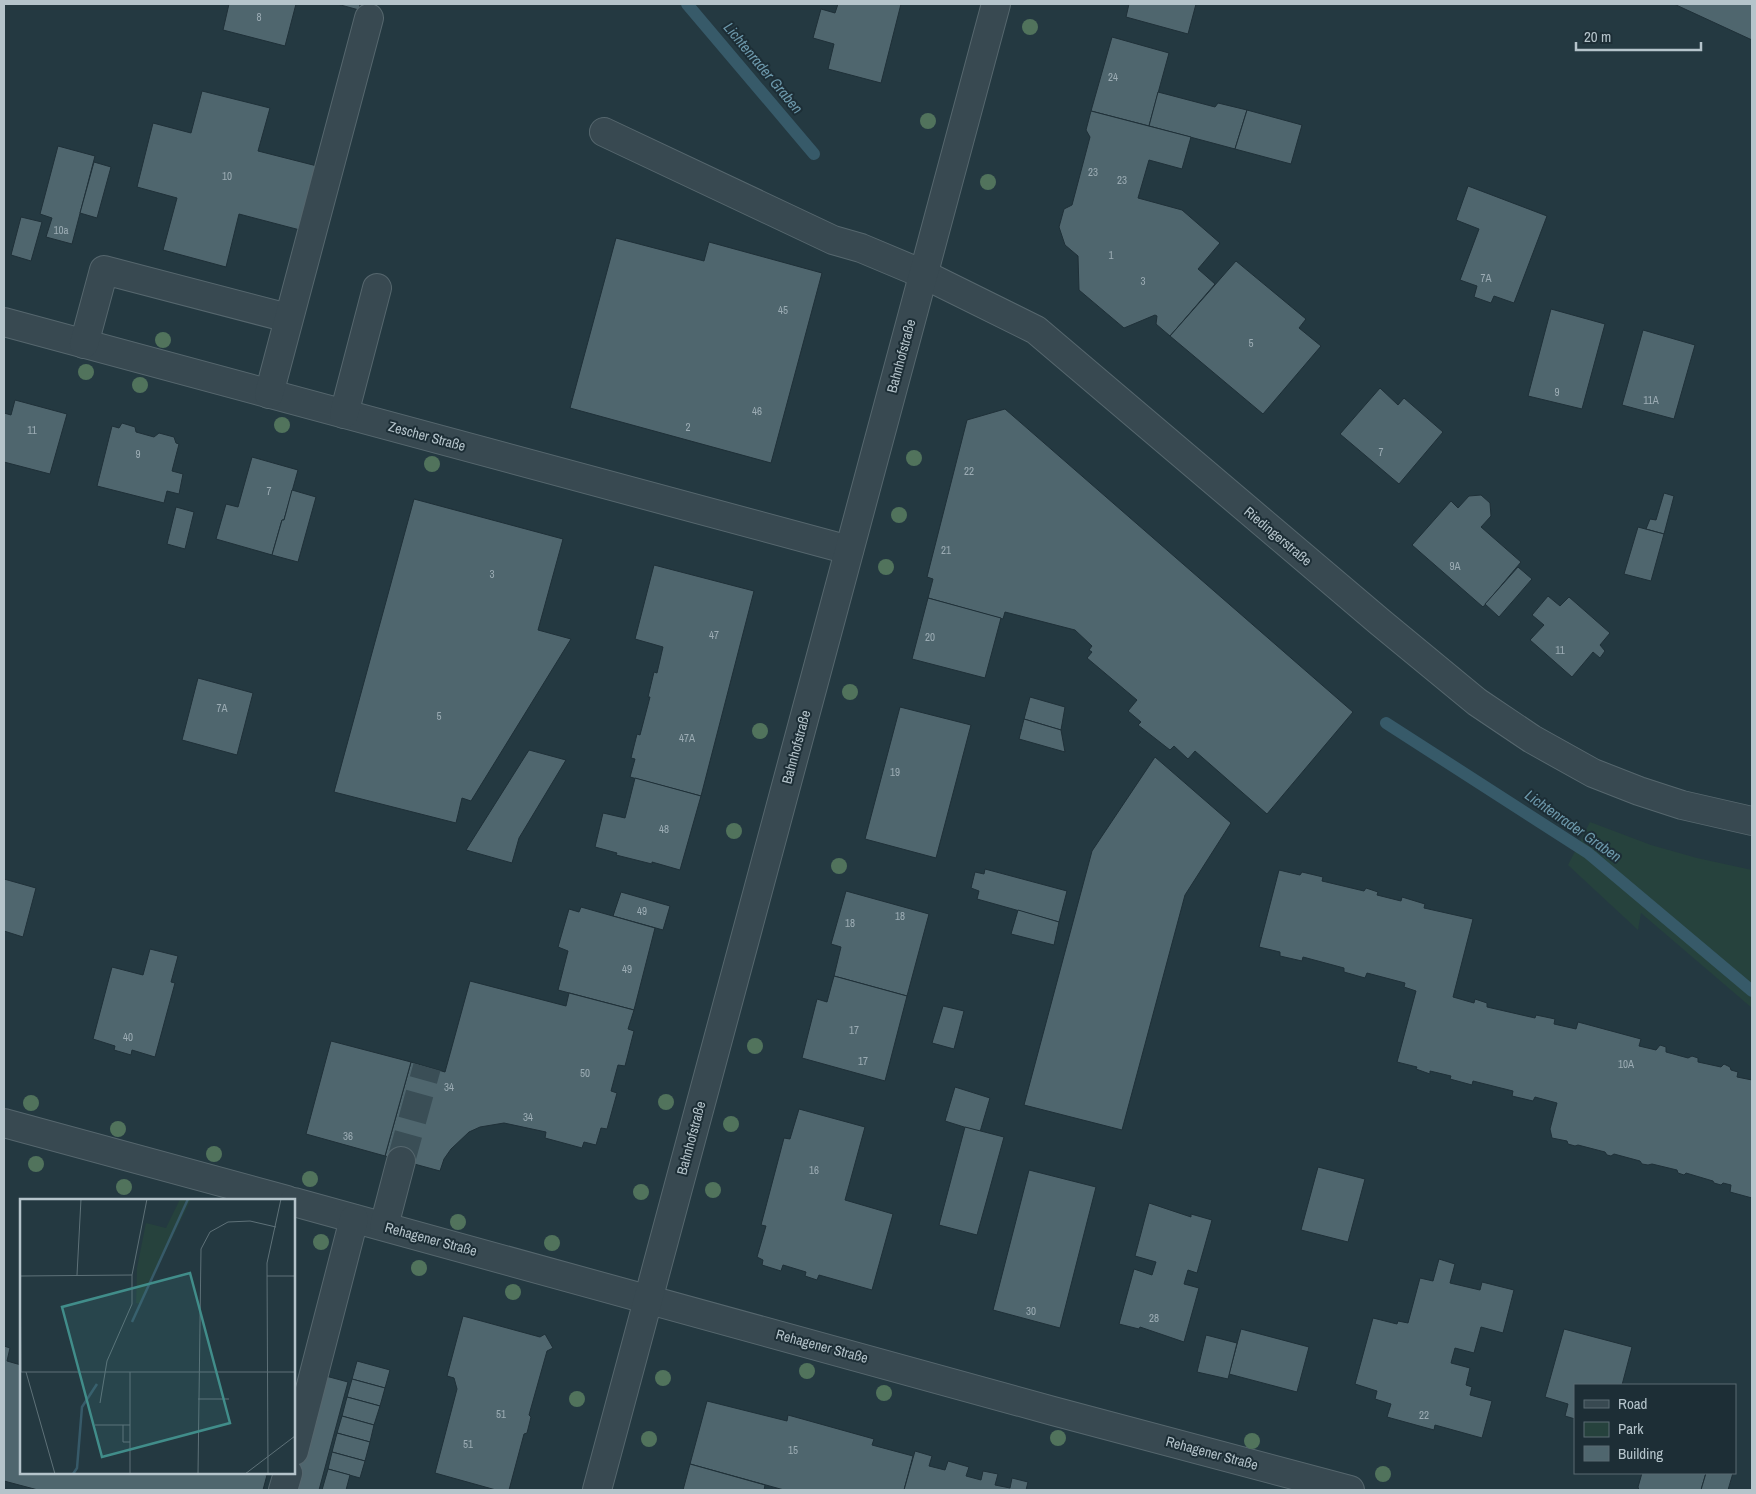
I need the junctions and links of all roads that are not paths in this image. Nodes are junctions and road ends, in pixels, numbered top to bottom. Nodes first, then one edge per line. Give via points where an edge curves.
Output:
1 (996, 4) edge
2 (368, 18) dead end
3 (604, 132) dead end
4 (923, 274) junction
5 (377, 288) dead end
6 (288, 318) junction
7 (4, 322) edge
8 (84, 344) junction
9 (269, 394) junction
10 (344, 414) junction
11 (849, 550) junction
12 (1752, 821) edge
13 (4, 1123) edge
14 (401, 1161) tunnel mouth
15 (283, 1199) edge
16 (295, 1202) edge
17 (354, 1218) junction
18 (384, 1226) junction
19 (648, 1299) junction
20 (295, 1447) edge
21 (288, 1474) edge
22 (283, 1490) edge
23 (597, 1490) edge
24 (1350, 1490) edge

1 - 4 street, Bahnhofstraße
2 - 6 street
3 - 4 street, Riedingerstraße via 833,240
4 - 11 street, Bahnhofstraße
4 - 12 street, Riedingerstraße via 1036,330 1346,594 1477,702 1532,739 1593,773 1639,791
5 - 10 street
6 - 8 street via 104,270
6 - 9 street
7 - 8 street, Zescher Straße
8 - 9 street, Zescher Straße
9 - 10 street, Zescher Straße
10 - 11 street, Zescher Straße
11 - 19 street, Bahnhofstraße
13 - 15 street
14 - 18 street
16 - 17 street, Rehagener Straße
17 - 18 street, Rehagener Straße
17 - 20 street
18 - 19 street, Rehagener Straße
19 - 23 street, Bahnhofstraße
19 - 24 street, Rehagener Straße
21 - 22 street

